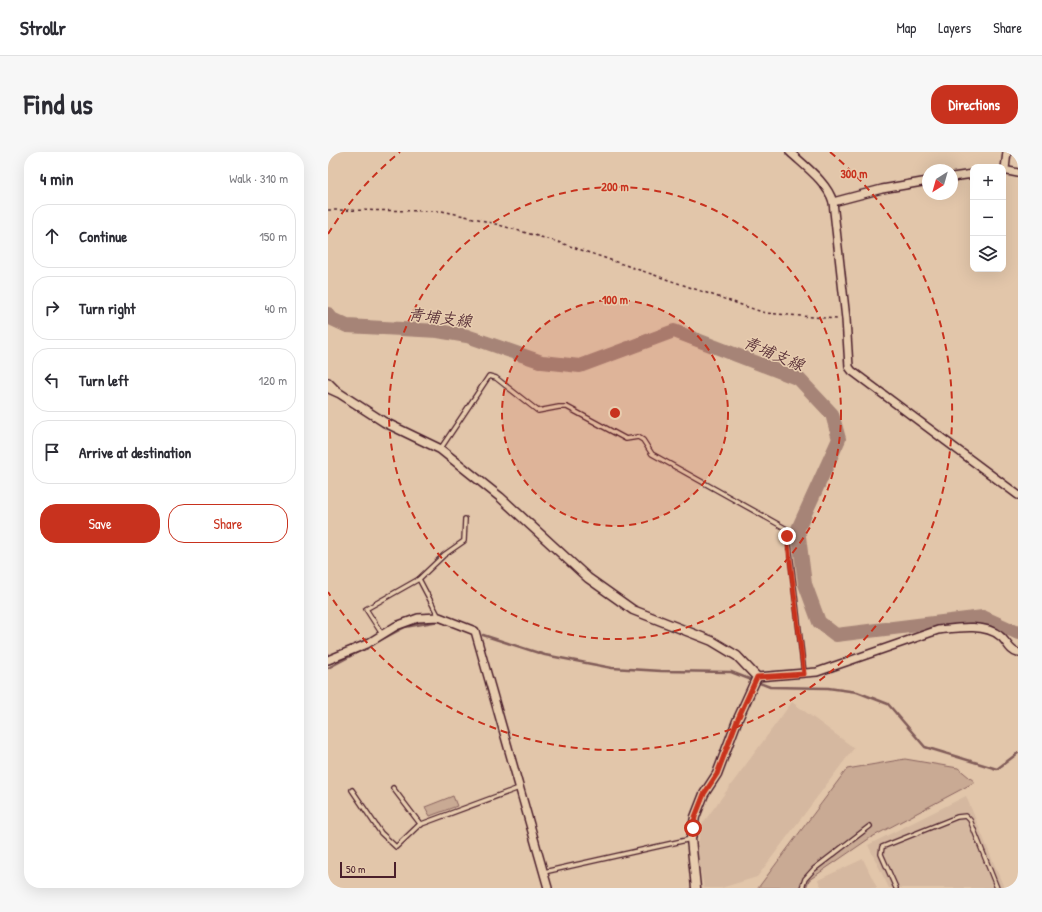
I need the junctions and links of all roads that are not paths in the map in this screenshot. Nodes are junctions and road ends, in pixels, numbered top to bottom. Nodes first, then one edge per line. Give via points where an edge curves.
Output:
1 (790, 152) edge
2 (1007, 152) edge
3 (1005, 164) edge
4 (1006, 170) edge
5 (1018, 173) edge
6 (970, 174) edge
7 (958, 176) edge
8 (922, 182) edge
9 (833, 202) junction
10 (328, 382) edge
11 (328, 388) edge
12 (339, 392) junction
13 (440, 449) junction
14 (1018, 495) edge
15 (465, 519) dead end
16 (419, 579) junction
17 (438, 617) junction
18 (382, 635) junction
19 (1018, 653) edge
20 (328, 660) edge
21 (804, 674) junction
22 (757, 677) junction
23 (393, 788) dead end
24 (519, 788) junction
25 (352, 790) dead end
26 (420, 825) junction
27 (870, 826) dead end
28 (691, 839) junction
29 (544, 872) junction
30 (548, 888) edge
31 (696, 888) edge
32 (802, 888) edge
33 (896, 888) edge
34 (997, 888) edge

1 - 9 street via 822,183
2 - 3 street
4 - 5 street
6 - 7 street
8 - 9 street
9 - 14 street via 849,367
10 - 12 street
11 - 12 street
12 - 13 street via 384,422
13 - 21 lane via 489,376 496,378 538,412 567,407 626,438 638,437 643,440 652,454 785,528
13 - 22 street via 500,497 588,578 626,606 664,624 712,641 737,656
15 - 16 lane via 464,541 444,555
16 - 17 lane
16 - 18 lane via 366,609
17 - 18 street via 418,618 396,626
17 - 24 street via 475,631
18 - 20 street via 368,644
19 - 21 street via 1013,652 1000,635 986,630 938,630 817,672
21 - 22 street
22 - 28 street via 717,774 695,817
23 - 26 lane
24 - 26 lane
24 - 29 street
25 - 26 lane via 381,833 396,847
27 - 32 lane via 814,869 805,879
28 - 29 lane
28 - 31 street
29 - 30 street
33 - 34 lane via 880,854 882,847 957,817 966,816 970,820

